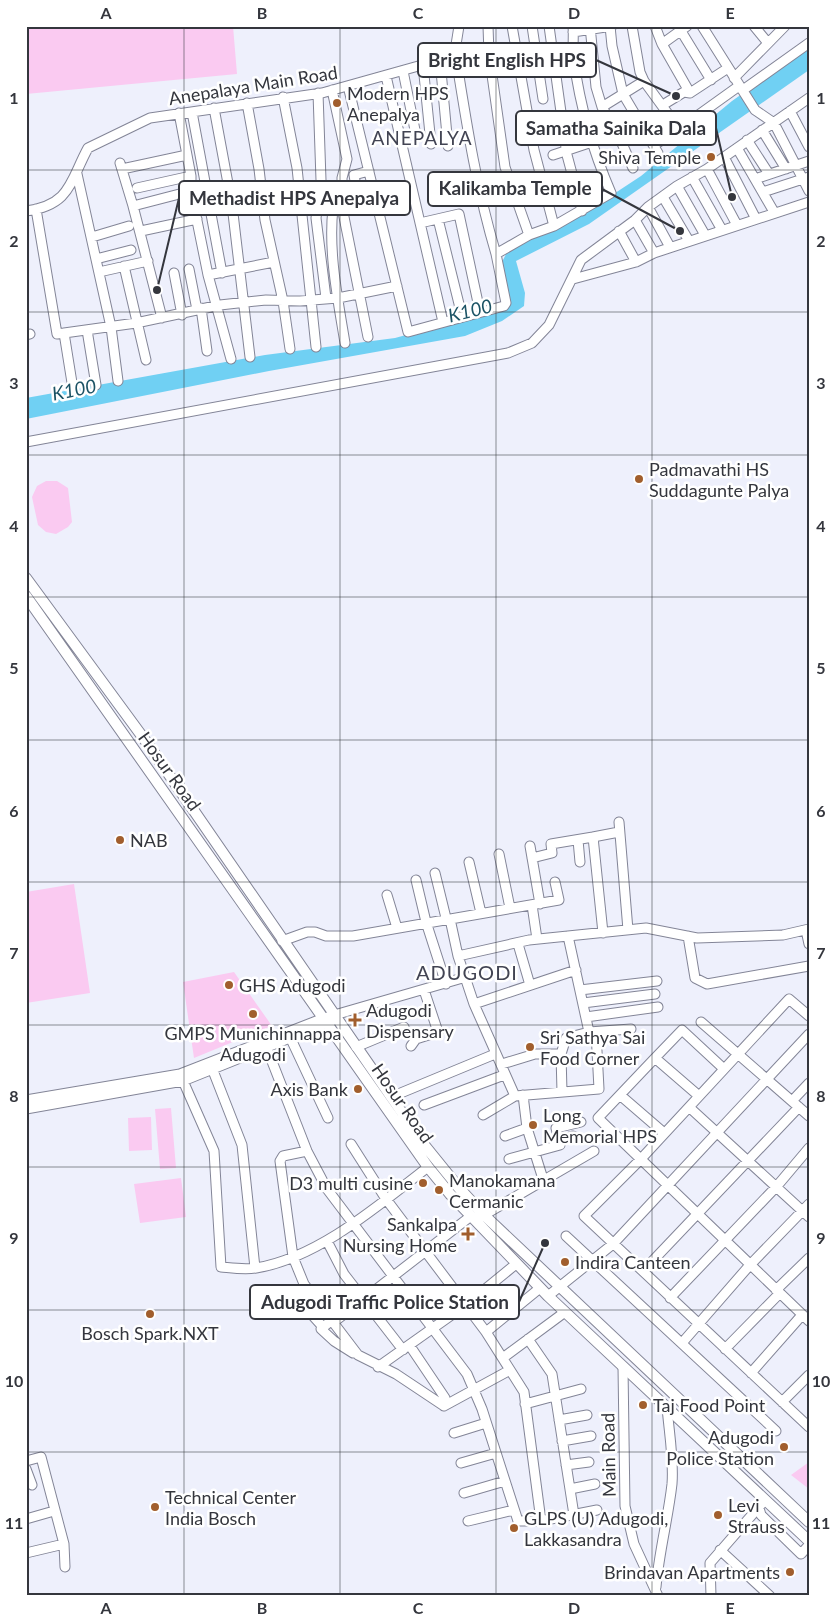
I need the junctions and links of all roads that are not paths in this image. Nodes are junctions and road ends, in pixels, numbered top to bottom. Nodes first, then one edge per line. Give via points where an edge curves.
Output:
1 (459, 26) edge
2 (488, 26) edge
3 (512, 26) edge
4 (532, 26) edge
5 (549, 26) edge
6 (611, 26) edge
7 (632, 26) edge
8 (655, 26) edge
9 (702, 26) edge
10 (754, 26) edge
11 (785, 26) edge
12 (590, 28) edge
13 (573, 29) edge
14 (684, 29) edge
15 (809, 43) edge
16 (662, 44) junction
17 (768, 44) junction
18 (455, 51) junction
19 (440, 60) junction
20 (422, 66) junction
21 (728, 68) junction
22 (403, 71) junction
23 (386, 76) junction
24 (644, 80) junction
25 (711, 80) junction
26 (739, 85) junction
27 (348, 86) junction
28 (332, 90) junction
29 (690, 93) junction
30 (318, 94) junction
31 (623, 94) junction
32 (283, 97) junction
33 (809, 98) edge
34 (543, 99) dead end
35 (666, 102) dead end
36 (247, 103) junction
37 (602, 107) junction
38 (214, 108) junction
39 (790, 111) junction
40 (192, 112) junction
41 (180, 114) junction
42 (634, 114) junction
43 (774, 123) junction
44 (612, 125) junction
45 (680, 129) junction
46 (762, 130) junction
47 (416, 135) dead end
48 (748, 140) junction
49 (592, 142) junction
50 (431, 144) dead end
51 (448, 146) dead end
52 (809, 147) edge
53 (737, 148) junction
54 (567, 150) junction
55 (187, 155) junction
56 (553, 155) dead end
57 (724, 158) junction
58 (809, 161) edge
59 (797, 165) junction
60 (633, 168) dead end
61 (707, 169) junction
62 (786, 169) junction
63 (370, 171) junction
64 (77, 174) junction
65 (769, 174) junction
66 (191, 176) junction
67 (692, 177) junction
68 (806, 178) edge
69 (755, 179) junction
70 (677, 186) junction
71 (137, 188) dead end
72 (191, 191) junction
73 (809, 191) edge
74 (763, 192) junction
75 (663, 197) junction
76 (809, 202) edge
77 (359, 204) dead end
78 (134, 206) junction
79 (342, 207) junction
80 (648, 207) junction
81 (36, 209) junction
82 (26, 210) edge
83 (582, 211) junction
84 (774, 212) junction
85 (197, 219) junction
86 (438, 219) junction
87 (756, 219) junction
88 (635, 220) junction
89 (420, 223) junction
90 (129, 226) dead end
91 (554, 226) junction
92 (737, 226) junction
93 (722, 230) junction
94 (141, 231) junction
95 (619, 231) junction
96 (529, 235) junction
97 (706, 235) junction
98 (92, 237) junction
99 (689, 241) junction
100 (670, 247) junction
101 (131, 250) dead end
102 (654, 253) junction
103 (496, 254) junction
104 (96, 259) junction
105 (148, 261) junction
106 (274, 262) junction
107 (636, 262) junction
108 (124, 266) junction
109 (190, 269) dead end
110 (240, 269) junction
111 (99, 272) junction
112 (222, 272) junction
113 (174, 273) dead end
114 (208, 275) junction
115 (573, 279) junction
116 (397, 286) junction
117 (358, 294) junction
118 (326, 298) junction
119 (338, 298) junction
120 (311, 300) junction
121 (283, 301) junction
122 (244, 302) junction
123 (216, 305) junction
124 (199, 309) junction
125 (480, 312) junction
126 (182, 315) junction
127 (462, 316) junction
128 (162, 318) junction
129 (443, 322) junction
130 (136, 323) junction
131 (111, 327) junction
132 (86, 330) junction
133 (61, 333) junction
134 (368, 337) dead end
135 (345, 344) dead end
136 (316, 347) dead end
137 (290, 349) dead end
138 (207, 351) dead end
139 (250, 357) dead end
140 (231, 359) dead end
141 (146, 360) dead end
142 (118, 381) dead end
143 (96, 385) dead end
144 (73, 389) dead end
145 (26, 442) edge
146 (26, 578) edge
147 (26, 596) edge
148 (593, 837) junction
149 (578, 840) junction
150 (530, 846) dead end
151 (499, 854) dead end
152 (532, 858) junction
153 (469, 862) dead end
154 (580, 862) dead end
155 (436, 873) dead end
156 (416, 880) dead end
157 (555, 882) dead end
158 (387, 895) dead end
159 (536, 904) junction
160 (510, 908) junction
161 (480, 913) junction
162 (448, 918) junction
163 (426, 922) junction
164 (397, 928) junction
165 (807, 929) edge
166 (628, 930) junction
167 (603, 933) junction
168 (568, 936) junction
169 (688, 936) junction
170 (537, 939) junction
171 (282, 941) junction
172 (518, 944) junction
173 (809, 944) edge
174 (458, 956) junction
175 (809, 966) edge
176 (576, 970) junction
177 (466, 978) junction
178 (658, 981) dead end
179 (446, 984) junction
180 (530, 985) junction
181 (424, 990) junction
182 (580, 990) junction
183 (655, 994) dead end
184 (474, 1004) junction
185 (583, 1004) junction
186 (658, 1007) dead end
187 (809, 1016) edge
188 (586, 1017) junction
189 (330, 1019) junction
190 (700, 1022) dead end
191 (404, 1027) dead end
192 (631, 1029) dead end
193 (592, 1032) junction
194 (809, 1034) edge
195 (290, 1037) junction
196 (266, 1046) junction
197 (356, 1046) junction
198 (411, 1046) dead end
199 (738, 1053) junction
200 (495, 1054) junction
201 (561, 1054) junction
202 (655, 1058) junction
203 (502, 1064) junction
204 (211, 1065) junction
205 (724, 1069) junction
206 (504, 1075) junction
207 (181, 1078) junction
208 (767, 1078) junction
209 (809, 1083) edge
210 (562, 1092) junction
211 (620, 1094) junction
212 (391, 1096) junction
213 (519, 1096) junction
214 (699, 1096) junction
215 (26, 1100) edge
216 (792, 1100) junction
217 (424, 1105) dead end
218 (689, 1107) junction
219 (799, 1107) junction
220 (26, 1110) edge
221 (483, 1115) dead end
222 (809, 1116) edge
223 (328, 1118) dead end
224 (581, 1122) dead end
225 (527, 1128) junction
226 (716, 1132) junction
227 (664, 1133) junction
228 (505, 1136) dead end
229 (573, 1136) dead end
230 (560, 1140) junction
231 (351, 1144) dead end
232 (809, 1148) edge
233 (307, 1151) junction
234 (594, 1151) dead end
235 (534, 1152) junction
236 (509, 1159) dead end
237 (640, 1160) junction
238 (748, 1160) junction
239 (428, 1167) junction
240 (543, 1179) junction
241 (667, 1186) junction
242 (777, 1186) junction
243 (386, 1198) junction
244 (809, 1204) edge
245 (698, 1214) junction
246 (805, 1214) edge
247 (484, 1215) junction
248 (471, 1216) junction
249 (353, 1222) junction
250 (566, 1236) dead end
251 (327, 1240) junction
252 (726, 1241) junction
253 (613, 1244) junction
254 (427, 1252) junction
255 (292, 1256) junction
256 (809, 1258) edge
257 (592, 1259) junction
258 (516, 1264) junction
259 (750, 1266) junction
260 (256, 1268) junction
261 (643, 1271) junction
262 (392, 1276) junction
263 (559, 1286) junction
264 (540, 1288) junction
265 (778, 1292) junction
266 (548, 1296) junction
267 (670, 1298) junction
268 (364, 1299) junction
269 (467, 1304) junction
270 (304, 1306) dead end
271 (565, 1312) junction
272 (807, 1318) edge
273 (333, 1321) junction
274 (700, 1326) junction
275 (323, 1327) junction
276 (433, 1329) junction
277 (486, 1332) junction
278 (528, 1339) junction
279 (682, 1343) junction
280 (407, 1348) junction
281 (725, 1349) junction
282 (358, 1356) junction
283 (504, 1357) junction
284 (623, 1366) junction
285 (378, 1367) junction
286 (510, 1370) junction
287 (750, 1373) junction
288 (809, 1375) edge
289 (581, 1389) dead end
290 (474, 1390) junction
291 (554, 1396) junction
292 (782, 1402) junction
293 (525, 1404) junction
294 (444, 1406) junction
295 (667, 1407) junction
296 (587, 1415) dead end
297 (559, 1420) junction
298 (486, 1423) junction
299 (809, 1426) edge
300 (776, 1431) dead end
301 (454, 1434) dead end
302 (591, 1436) dead end
303 (562, 1441) junction
304 (496, 1453) junction
305 (26, 1461) edge
306 (589, 1462) dead end
307 (461, 1463) dead end
308 (566, 1465) junction
309 (26, 1469) edge
310 (505, 1481) junction
311 (595, 1484) dead end
312 (32, 1485) dead end
313 (570, 1489) junction
314 (464, 1493) dead end
315 (785, 1501) junction
316 (762, 1504) junction
317 (514, 1510) junction
318 (597, 1510) dead end
319 (776, 1510) junction
320 (54, 1511) junction
321 (574, 1515) junction
322 (26, 1519) edge
323 (541, 1520) junction
324 (468, 1521) dead end
325 (809, 1522) edge
326 (809, 1541) edge
327 (64, 1544) junction
328 (809, 1546) edge
329 (720, 1550) junction
330 (26, 1553) edge
331 (65, 1567) dead end
332 (657, 1592) edge
333 (713, 1593) edge
334 (770, 1596) edge

1 - 18 street
2 - 96 street via 505,167
3 - 91 street via 534,150
4 - 34 street
5 - 54 street
6 - 12 street
6 - 31 street
7 - 24 street
8 - 16 street
9 - 21 street
10 - 17 street
11 - 17 street
12 - 13 street
12 - 37 street via 596,87
13 - 49 street via 573,59
14 - 16 street
14 - 25 street
15 - 26 street
16 - 29 street
17 - 26 street
18 - 19 street, Anepalaya Main Road
18 - 103 street via 468,140 482,208
19 - 20 street, Anepalaya Main Road
19 - 51 street
20 - 22 street, Anepalaya Main Road
20 - 50 street
21 - 25 street
21 - 26 street
22 - 23 street, Anepalaya Main Road
22 - 47 street
23 - 27 street, Anepalaya Main Road
23 - 89 street
24 - 31 street
24 - 45 street
25 - 29 street
26 - 43 street via 756,110
26 - 45 street
27 - 28 street, Anepalaya Main Road
27 - 63 street
28 - 30 street, Anepalaya Main Road
28 - 79 street via 347,159 342,178
29 - 35 street via 684,92
30 - 32 street, Anepalaya Main Road
30 - 118 street via 321,180 316,218
31 - 37 street
31 - 42 street
32 - 36 street, Anepalaya Main Road
32 - 120 street via 297,168
33 - 39 street
36 - 38 street, Anepalaya Main Road
36 - 106 street
37 - 44 street
38 - 40 street, Anepalaya Main Road
38 - 110 street
39 - 43 street
39 - 52 street
40 - 41 street, Anepalaya Main Road
40 - 112 street
41 - 55 street
41 - 64 street, Anepalaya Main Road via 150,118 113,139 88,148
42 - 44 street
42 - 45 street via 656,149
43 - 46 street
43 - 59 street
44 - 60 street
46 - 48 street
46 - 62 street
48 - 53 street
48 - 65 street
49 - 54 street
49 - 83 street via 611,193
53 - 57 street
53 - 69 street
54 - 56 street
54 - 83 street
55 - 66 street
55 - 78 street via 121,166
57 - 61 street
57 - 87 street
58 - 59 street
59 - 62 street
59 - 68 street
61 - 67 street
61 - 92 street
62 - 65 street
63 - 77 street via 354,175
63 - 116 street
64 - 81 street, Anepalaya Main Road via 62,199
64 - 98 street
65 - 69 street
66 - 71 street
66 - 72 street
67 - 70 street
67 - 93 street
68 - 73 street
68 - 74 street
69 - 74 street
70 - 75 street
70 - 97 street
72 - 78 street
72 - 85 street
74 - 84 street
75 - 80 street
75 - 99 street
76 - 84 street
78 - 94 street
79 - 117 street
79 - 119 street via 332,208 331,221
80 - 88 street
80 - 100 street
81 - 82 street, Anepalaya Main Road
81 - 133 street
83 - 91 street
84 - 87 street
85 - 94 street
85 - 114 street
86 - 89 street
86 - 125 street via 459,214
86 - 127 street
87 - 92 street
88 - 95 street
88 - 102 street
89 - 129 street
90 - 98 street
91 - 96 street
92 - 93 street
93 - 97 street
94 - 105 street
95 - 107 street
95 - 115 street via 581,260
96 - 103 street
97 - 99 street
98 - 104 street
99 - 100 street
100 - 102 street
101 - 104 street
102 - 107 street
103 - 125 street via 506,303
104 - 111 street
105 - 108 street
105 - 128 street
106 - 110 street
106 - 121 street
107 - 115 street
108 - 111 street
108 - 130 street
109 - 124 street
110 - 112 street
110 - 122 street
111 - 131 street
112 - 114 street
113 - 126 street
114 - 123 street
115 - 145 street via 549,325 532,343 508,353
116 - 117 street
116 - 129 street via 408,332
117 - 119 street
117 - 134 street
118 - 119 street
118 - 120 street
119 - 135 street
120 - 121 street
120 - 136 street
121 - 122 street
121 - 137 street
122 - 123 street
122 - 139 street
123 - 124 street
123 - 140 street
124 - 126 street
124 - 138 street
125 - 127 street
126 - 128 street
127 - 129 street
128 - 130 street
130 - 131 street
130 - 141 street
131 - 132 street
131 - 142 street
132 - 133 street
132 - 143 street
133 - 144 street
146 - 171 main road, Hosur Road via 150,747
147 - 189 main road, Hosur Road
148 - 149 street
148 - 166 street via 619,827
148 - 167 street
149 - 152 street via 550,844 552,854
149 - 154 street
150 - 152 street
151 - 160 street
152 - 159 street
153 - 161 street
155 - 162 street
156 - 163 street
157 - 159 street via 559,900
158 - 164 street
159 - 160 street
159 - 170 street
160 - 161 street
161 - 162 street
162 - 163 street
162 - 174 street
163 - 164 street
163 - 179 street
164 - 171 street via 353,936 307,932
165 - 169 street via 783,935
165 - 173 street
166 - 167 street
166 - 169 street via 646,928
167 - 168 street
168 - 170 street
168 - 176 street
169 - 175 street via 695,978 707,984
170 - 172 street
171 - 189 main road, Hosur Road
172 - 174 street
172 - 180 street
174 - 177 street
176 - 180 street
176 - 182 street
177 - 179 street
177 - 184 street
178 - 182 street
179 - 181 street
180 - 184 street
181 - 189 street
181 - 198 street via 438,1032 416,1040
182 - 185 street
183 - 185 street
184 - 200 street
185 - 188 street
186 - 188 street
187 - 199 street via 790,999
188 - 193 street
189 - 195 street
189 - 197 main road, Hosur Road
189 - 204 street
189 - 239 main road, Hosur Road
190 - 199 street
191 - 197 street
192 - 193 street
193 - 201 street via 566,1038
193 - 210 street via 599,1089
194 - 208 street
195 - 196 street
195 - 223 street
196 - 204 street
196 - 233 street
197 - 212 main road, Hosur Road
199 - 205 street
199 - 208 street
200 - 203 street
200 - 212 street
201 - 203 street via 535,1054
201 - 210 street
202 - 205 street via 682,1030
202 - 211 street
202 - 214 street
203 - 206 street
204 - 207 street
204 - 260 street via 242,1145
205 - 214 street
206 - 213 street
206 - 217 street
207 - 215 street
207 - 220 street
207 - 260 street via 214,1151 221,1268
208 - 216 street
208 - 226 street
209 - 216 street
210 - 213 street
211 - 227 street
211 - 237 street via 598,1118
212 - 247 main road, Hosur Road via 448,1175
213 - 221 street
213 - 225 street
214 - 218 street
216 - 219 street
218 - 226 street
218 - 227 street
219 - 222 street
219 - 238 street
224 - 230 street via 556,1128
225 - 228 street
225 - 235 street
226 - 238 street
226 - 241 street
227 - 237 street
229 - 230 street
230 - 235 street via 560,1145
231 - 243 street
232 - 242 street
233 - 249 street via 327,1189
233 - 255 street via 283,1156 280,1161
234 - 240 street
235 - 236 street
235 - 240 street
237 - 241 street
237 - 253 street via 584,1216
238 - 242 street
238 - 245 street
239 - 243 street
239 - 248 main road, Hosur Road
240 - 247 street
241 - 245 street
241 - 253 street
242 - 246 street
242 - 252 street
243 - 249 street
243 - 254 street
244 - 246 street
245 - 252 street
245 - 261 street
246 - 259 street
247 - 263 main road, Hosur Road
248 - 254 street
248 - 258 main road, Hosur Road
249 - 251 street
249 - 262 street
250 - 257 street
251 - 255 street
251 - 268 street via 344,1274
252 - 259 street
252 - 267 street
253 - 257 street
253 - 261 street
254 - 262 street
254 - 269 street
255 - 260 street
255 - 273 street via 304,1284
256 - 265 street
257 - 263 street
257 - 279 street
258 - 264 main road, Hosur Road
258 - 269 street
259 - 265 street
259 - 274 street
261 - 267 street
262 - 268 street
262 - 276 street
263 - 266 street
263 - 315 main road, Hosur Road
264 - 266 main road, Hosur Road
264 - 277 street
265 - 272 street
265 - 281 street
266 - 271 main road, Hosur Road
267 - 274 street
268 - 273 street
268 - 280 street
269 - 276 street
269 - 277 street
270 - 275 street
271 - 278 street
271 - 284 main road, Hosur Road
272 - 287 street
273 - 275 street
273 - 282 street
274 - 279 street
274 - 281 street
275 - 282 street via 321,1329 334,1341
276 - 280 street
276 - 290 street via 467,1374
277 - 283 street
278 - 283 street
278 - 291 street via 552,1374
279 - 300 street
280 - 285 street
280 - 294 street via 445,1398
281 - 287 street
282 - 285 street
283 - 286 street
284 - 295 main road, Hosur Road
284 - 332 street, Main Road via 626,1506 634,1544
285 - 294 street via 396,1374
286 - 290 street
286 - 293 street via 524,1392
287 - 292 street
288 - 292 street
289 - 291 street
290 - 294 street
290 - 298 street
291 - 293 street
291 - 297 street
292 - 299 street
293 - 323 street
295 - 316 main road, Hosur Road
295 - 332 street via 672,1482 659,1551
296 - 297 street
297 - 303 street
298 - 301 street
298 - 304 street
302 - 303 street
303 - 308 street
304 - 307 street
304 - 310 street
305 - 320 street via 41,1457
306 - 308 street
308 - 313 street
309 - 312 street
310 - 314 street
310 - 317 street
311 - 313 street
313 - 321 street
315 - 319 main road
315 - 325 main road, Hosur Road
316 - 319 main road, Hosur Road
316 - 328 street via 761,1515 800,1554
316 - 329 street
317 - 323 street via 518,1520
317 - 324 street
318 - 321 street
319 - 326 main road, Hosur Road
320 - 322 street
320 - 327 street
321 - 323 street
327 - 330 street
327 - 331 street
329 - 333 street via 710,1563
329 - 334 street

